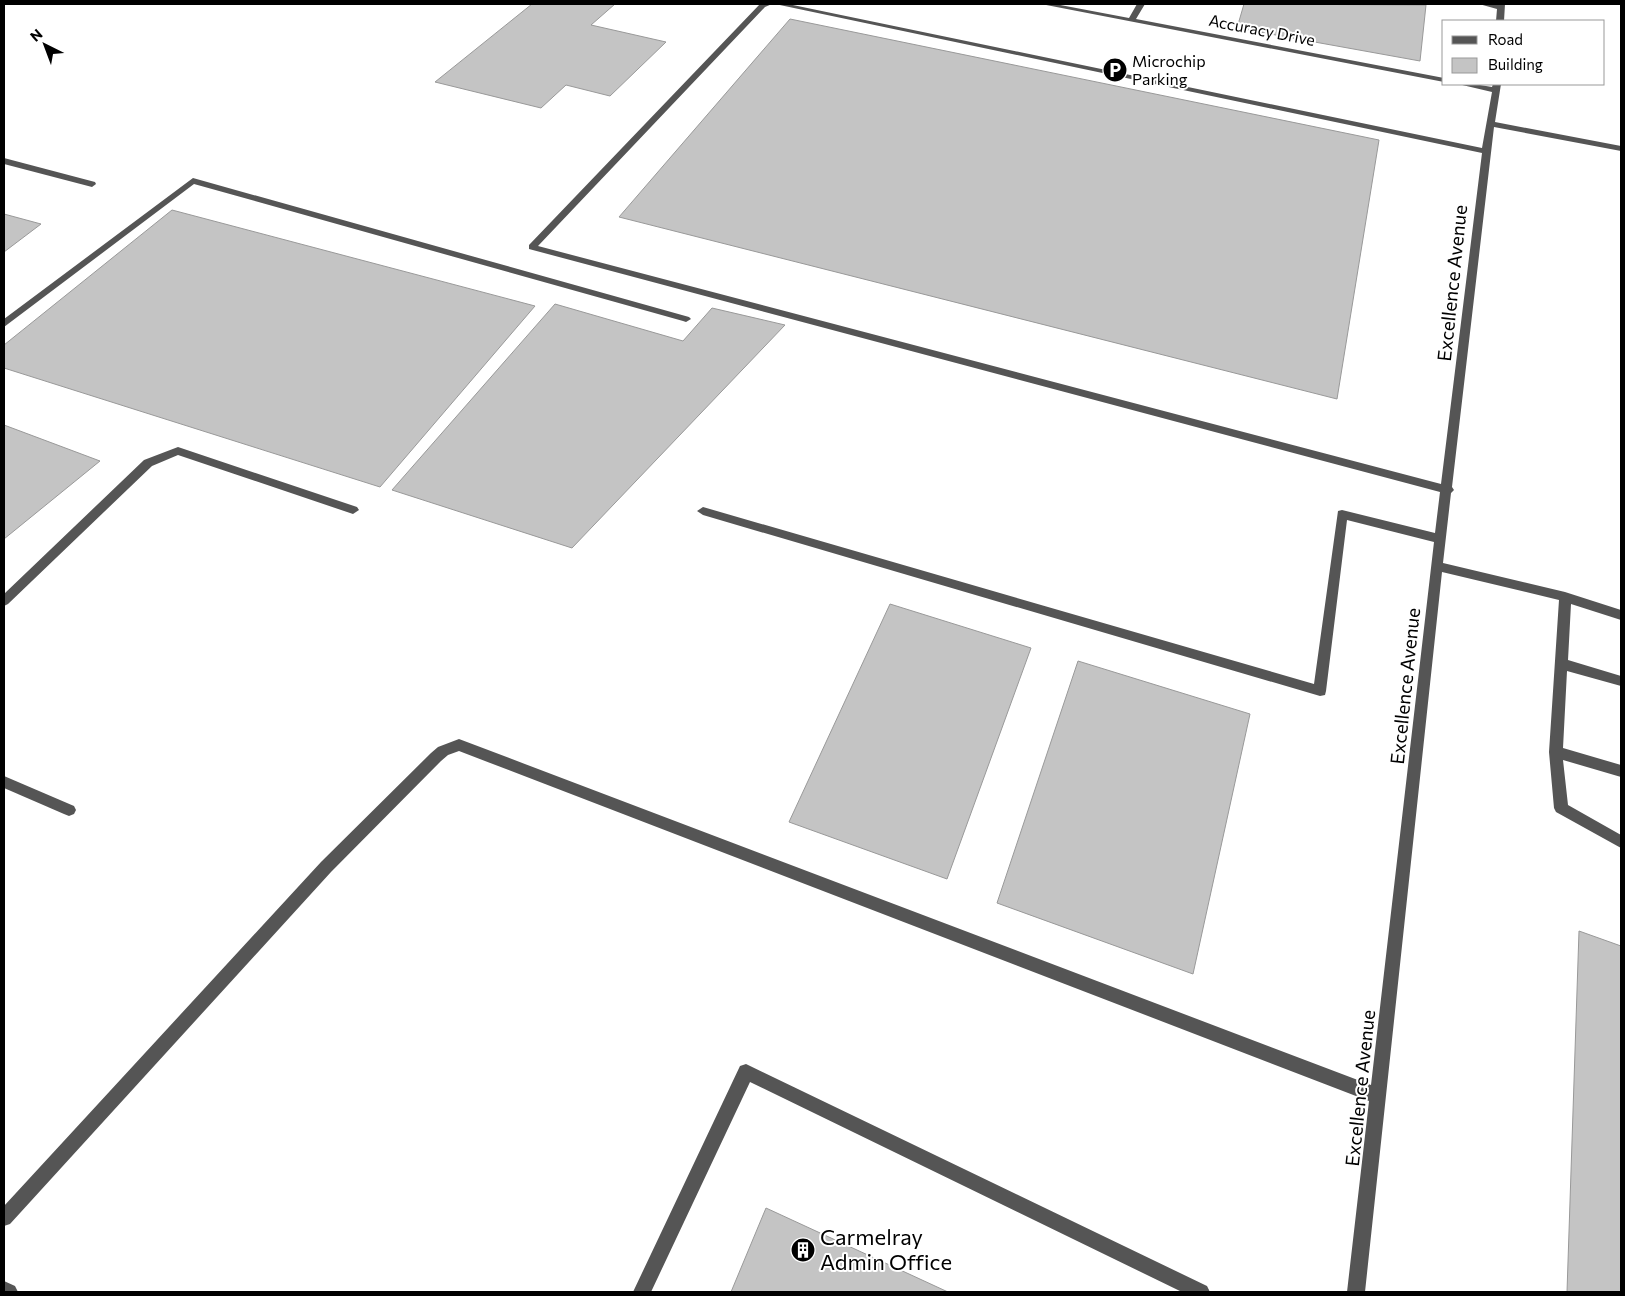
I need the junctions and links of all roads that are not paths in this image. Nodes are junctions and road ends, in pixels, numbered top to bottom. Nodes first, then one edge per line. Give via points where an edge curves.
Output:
1 (768, 4) edge
2 (779, 4) edge
3 (1045, 4) edge
4 (1141, 4) edge
5 (1483, 4) edge
6 (1500, 5) edge
7 (1132, 20) junction
8 (1500, 20) edge
9 (1442, 80) edge
10 (1474, 85) edge
11 (1497, 87) edge
12 (1490, 124) junction
13 (1621, 148) edge
14 (1486, 152) junction
15 (4, 161) edge
16 (92, 184) dead end
17 (686, 319) dead end
18 (4, 324) edge
19 (1448, 490) junction
20 (353, 510) dead end
21 (703, 511) dead end
22 (1440, 539) junction
23 (1437, 566) junction
24 (1565, 597) junction
25 (4, 601) edge
26 (1621, 615) edge
27 (1562, 664) junction
28 (1621, 681) edge
29 (1556, 752) junction
30 (1621, 771) edge
31 (4, 782) edge
32 (69, 810) dead end
33 (1621, 842) edge
34 (1378, 1096) junction
35 (4, 1218) edge
36 (4, 1290) edge
37 (9, 1292) edge
38 (642, 1292) edge
39 (1201, 1292) edge
40 (1356, 1292) edge

1 - 19 street via 763,5 532,247
2 - 14 street
3 - 7 street, Accuracy Drive
4 - 7 street
5 - 6 street
6 - 8 street
7 - 9 street, Accuracy Drive
10 - 11 street
11 - 12 street, Excellence Avenue
12 - 13 street
12 - 14 street, Excellence Avenue
14 - 19 street, Excellence Avenue
15 - 16 street
17 - 18 street via 193,181
19 - 22 street, Excellence Avenue
20 - 25 street via 178,451 148,464
21 - 22 street via 1320,691 1342,514
22 - 23 street, Excellence Avenue
23 - 24 street
23 - 34 street, Excellence Avenue
24 - 26 street
24 - 27 street
27 - 28 street
27 - 29 street
29 - 30 street
29 - 33 street via 1562,808
31 - 32 street
34 - 35 street via 458,746 436,757 326,867
34 - 40 street, Excellence Avenue
36 - 37 street
38 - 39 street via 746,1072

